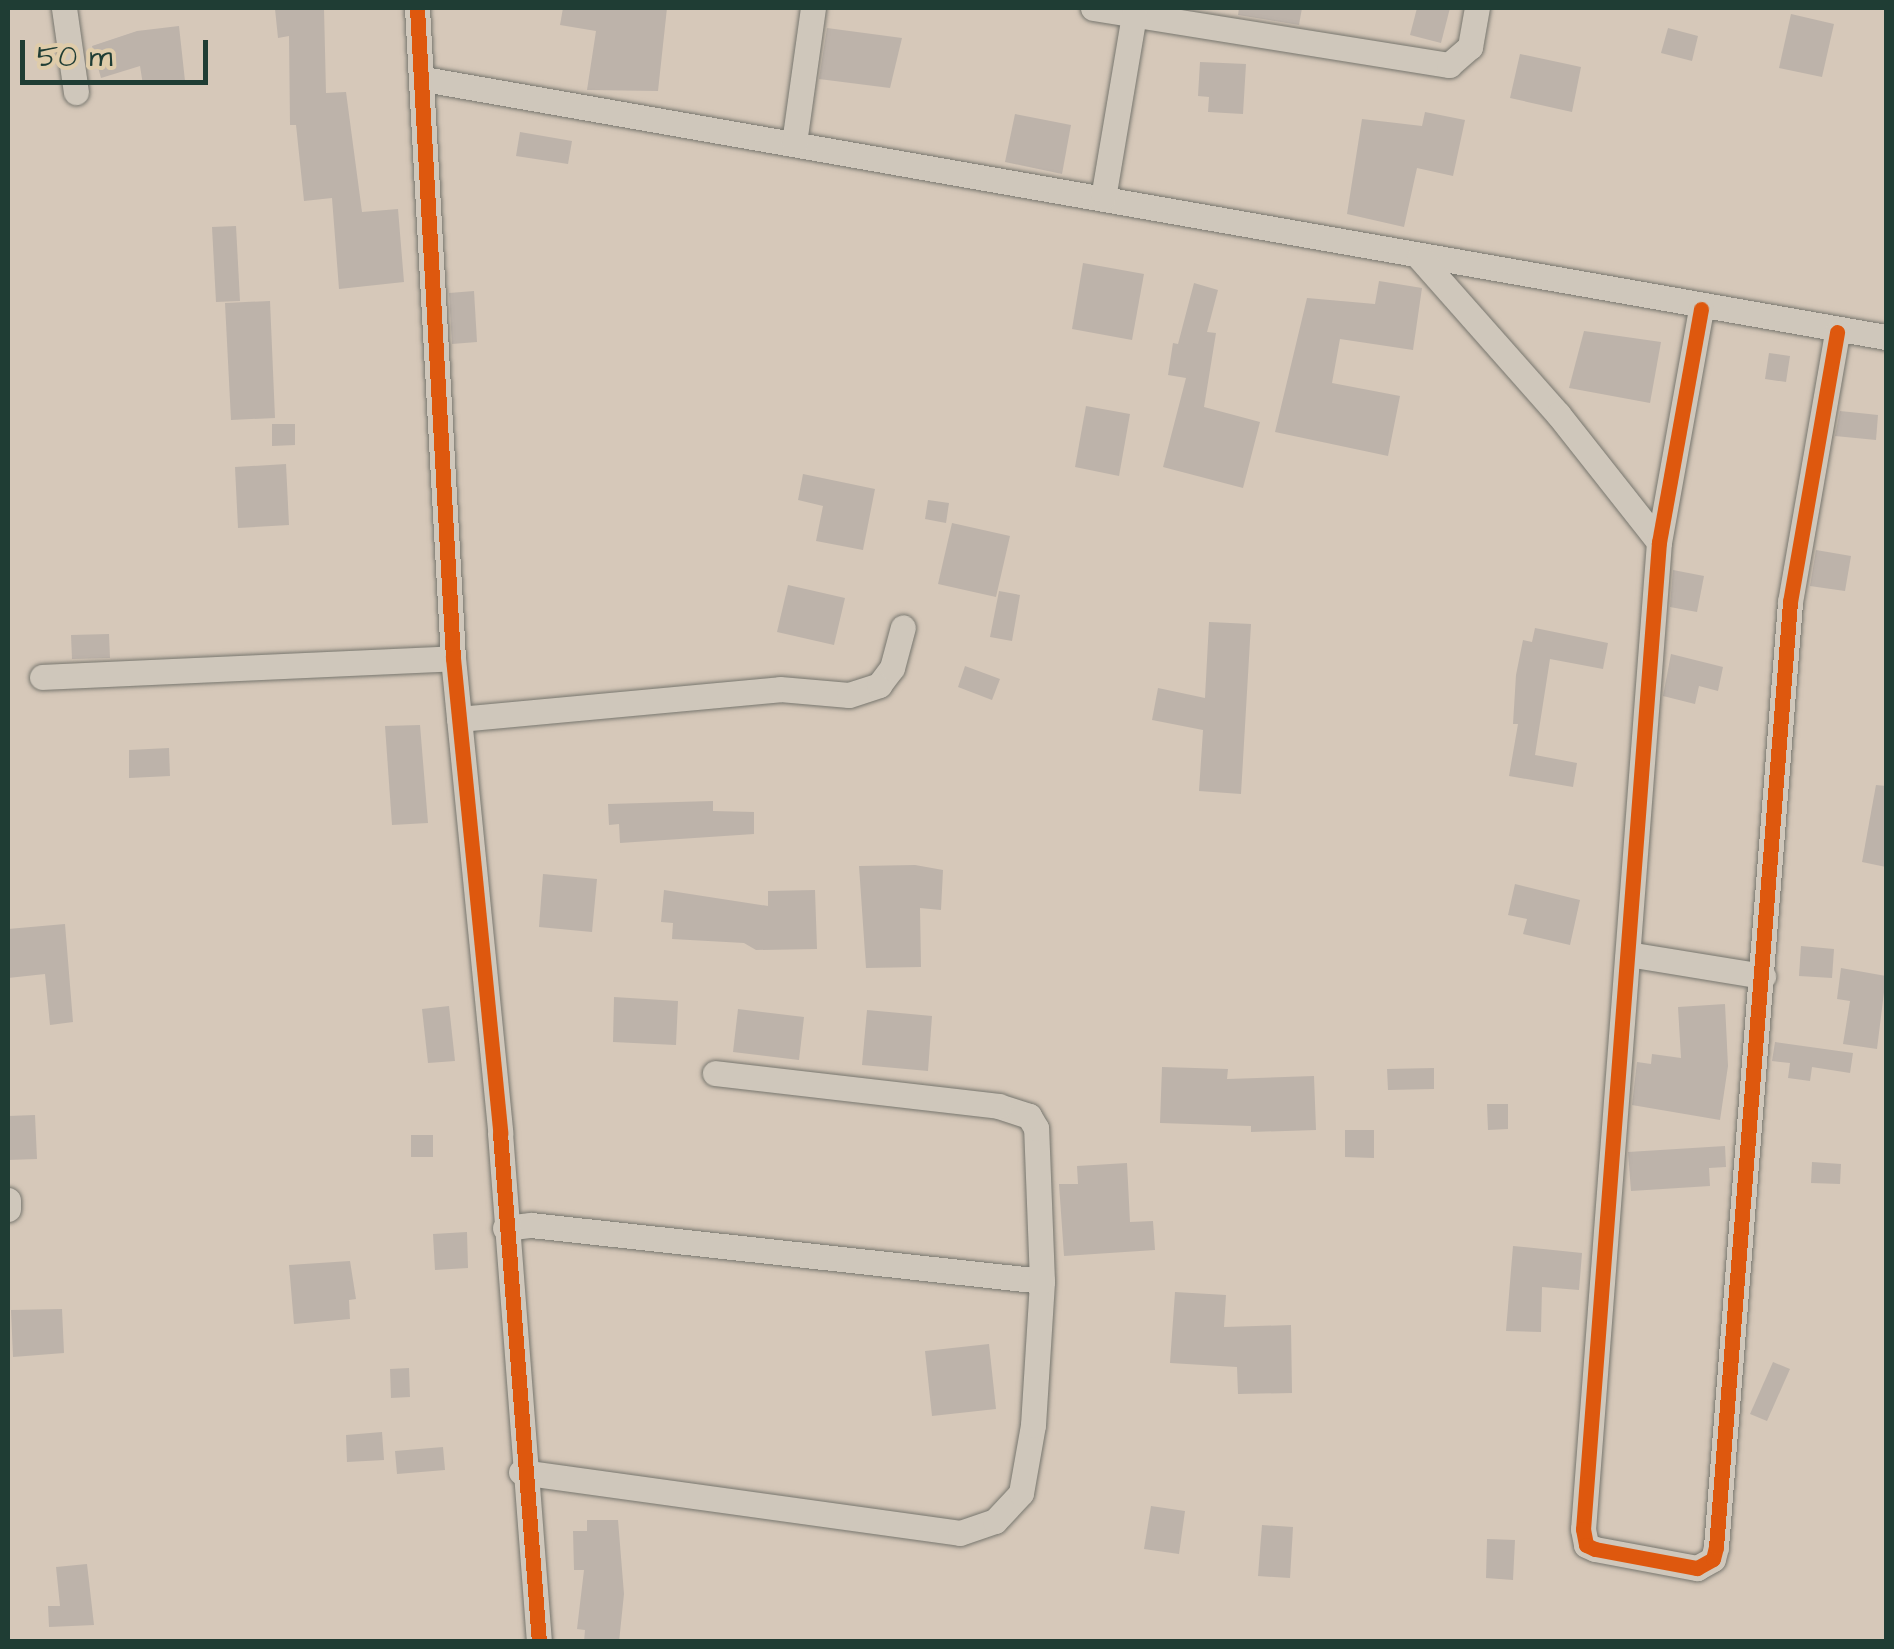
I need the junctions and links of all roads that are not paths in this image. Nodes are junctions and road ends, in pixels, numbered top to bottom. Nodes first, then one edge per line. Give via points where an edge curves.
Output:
1 (64, 8) edge
2 (417, 8) edge
3 (813, 8) edge
4 (1093, 8) edge
5 (1477, 8) edge
6 (1134, 15) junction
7 (424, 79) junction
8 (76, 92) dead end
9 (794, 143) junction
10 (1103, 198) junction
11 (1419, 256) junction
12 (1701, 308) junction
13 (1837, 332) junction
14 (1886, 337) edge
15 (1658, 542) junction
16 (903, 627) dead end
17 (453, 658) junction
18 (42, 677) dead end
19 (458, 720) junction
20 (1628, 954) junction
21 (1763, 976) junction
22 (715, 1073) dead end
23 (8, 1200) edge
24 (8, 1209) edge
25 (506, 1228) junction
26 (1042, 1281) junction
27 (521, 1472) junction
28 (539, 1642) edge

1 - 8 street
2 - 7 street
3 - 9 street
4 - 6 street
5 - 6 street via 1470,47 1449,65
6 - 10 street
7 - 9 street
7 - 17 street
9 - 10 street
10 - 11 street
11 - 12 street
11 - 15 street via 1558,414
12 - 13 street
12 - 15 street
13 - 14 street
13 - 21 street via 1790,602
15 - 20 street
16 - 19 street via 892,668 879,685 849,695 780,689
17 - 18 street
17 - 19 street
19 - 25 street
20 - 21 street
20 - 21 street via 1583,1529 1586,1545 1596,1549 1697,1568 1713,1560 1716,1547
22 - 26 street via 1000,1106 1029,1116 1036,1128
23 - 24 street
25 - 26 street via 531,1224
25 - 27 street
26 - 27 street via 1033,1424 1021,1492 995,1521 976,1530 938,1532
27 - 28 street

